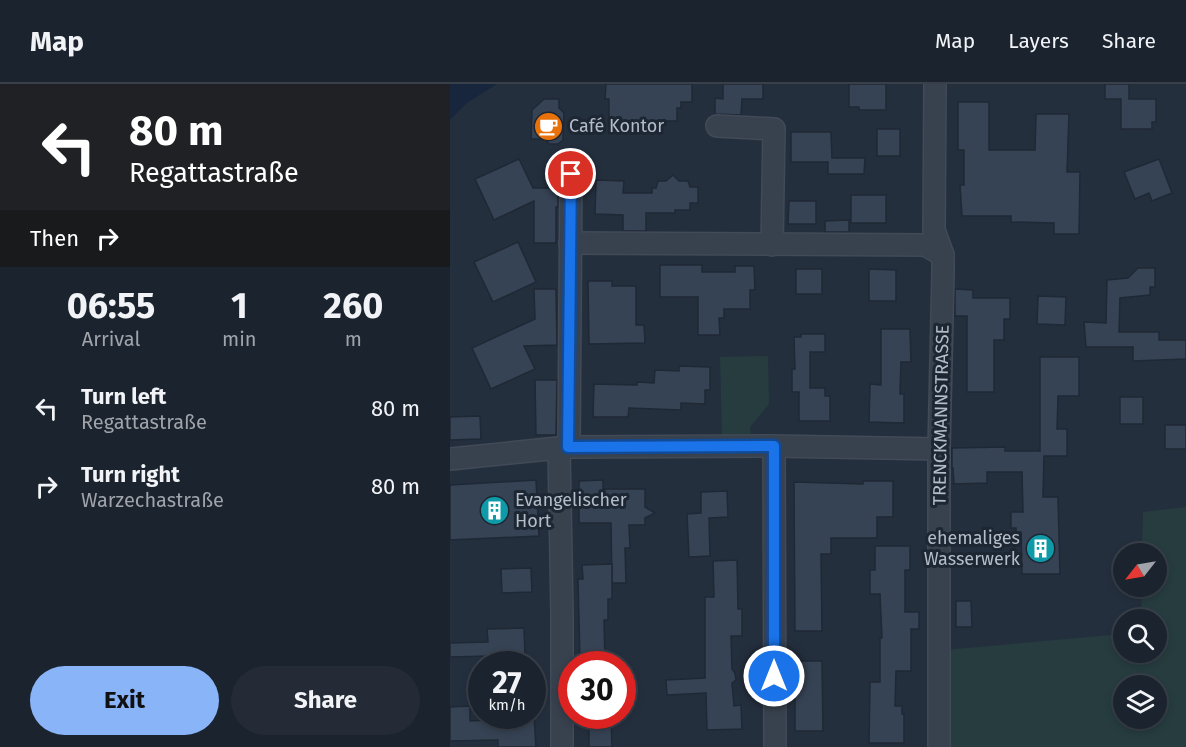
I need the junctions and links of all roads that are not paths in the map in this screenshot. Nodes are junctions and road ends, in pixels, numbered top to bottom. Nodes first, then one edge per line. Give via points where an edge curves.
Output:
1 (935, 84) edge
2 (717, 126) dead end
3 (571, 174) dead end
4 (570, 243) junction
5 (772, 245) junction
6 (943, 255) junction
7 (774, 446) junction
8 (564, 448) junction
9 (939, 449) junction
10 (450, 459) edge
11 (562, 747) edge
12 (775, 747) edge
13 (939, 747) edge

1 - 6 street, TRENCKMANNSTRASSE via 934,230
2 - 5 street via 774,129
3 - 4 street
4 - 5 street
4 - 8 street
5 - 6 street via 925,245
6 - 9 street, TRENCKMANNSTRASSE
7 - 8 street
7 - 9 street
7 - 12 street
8 - 10 street
8 - 11 street
9 - 13 street, TRENCKMANNSTRASSE

